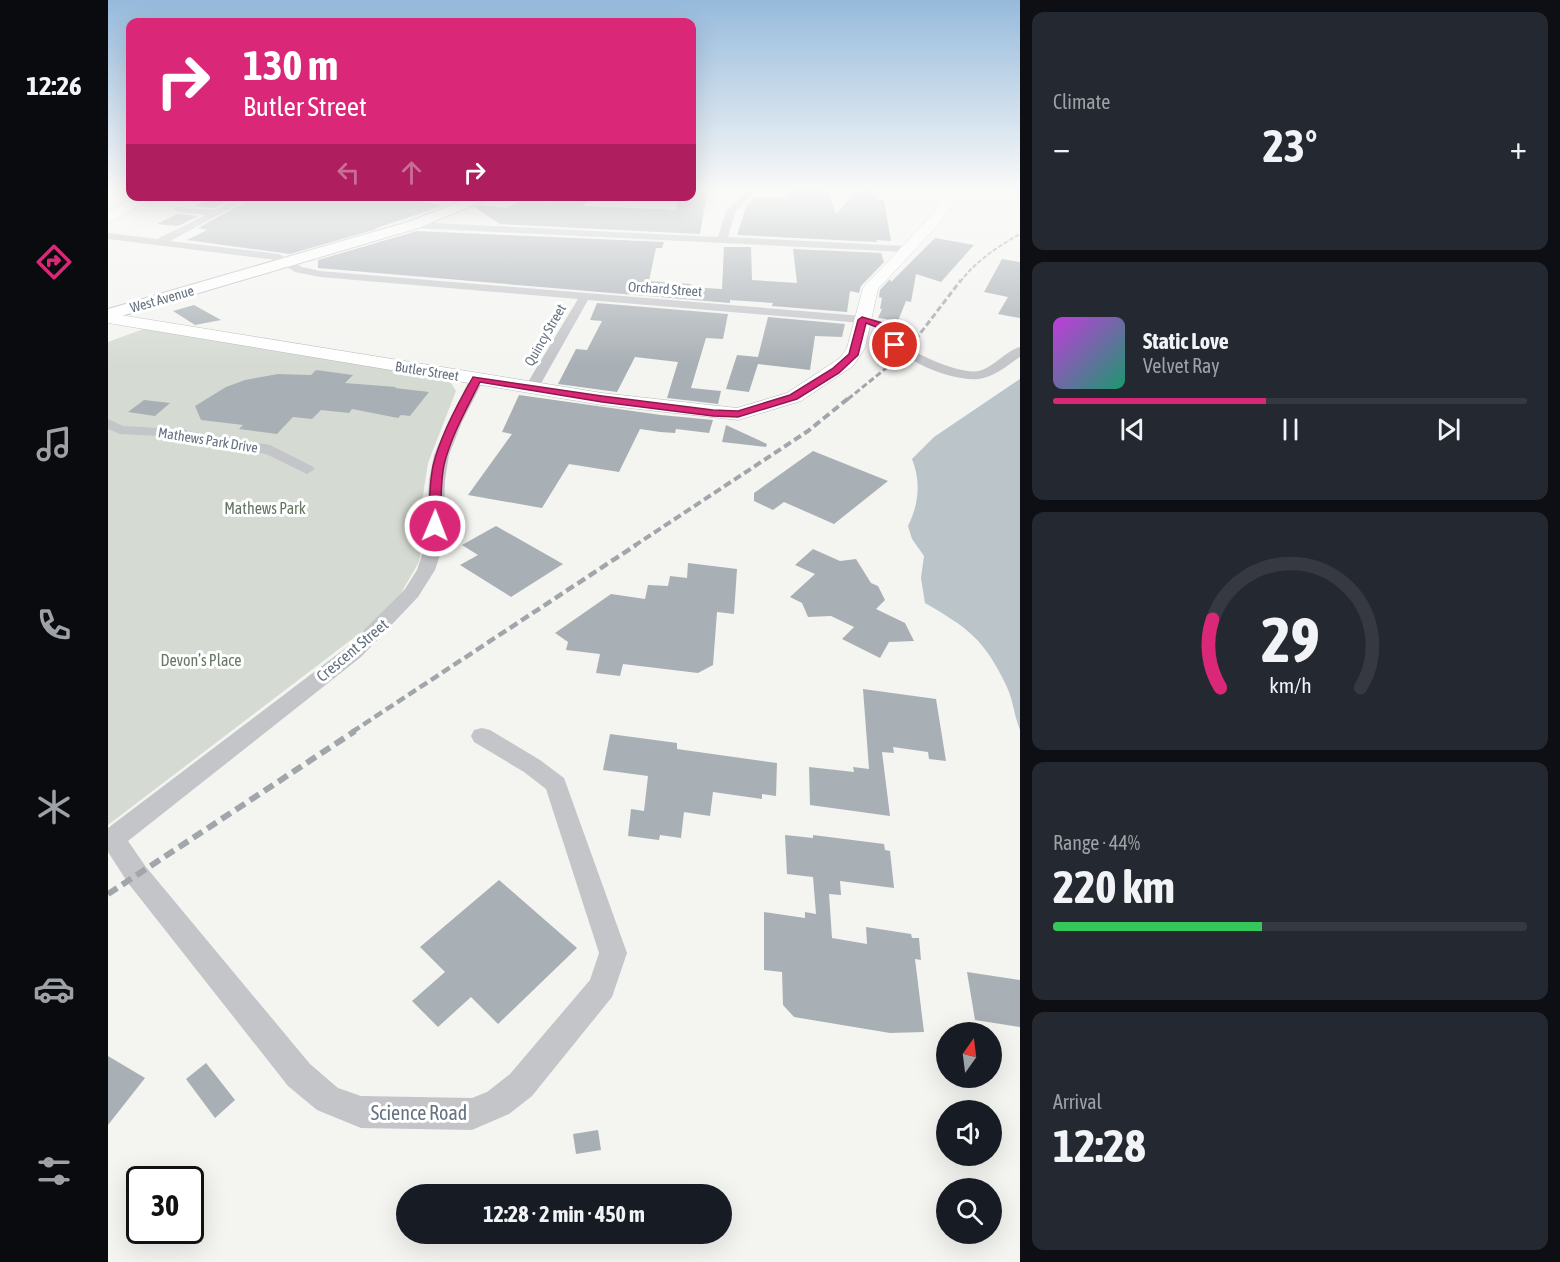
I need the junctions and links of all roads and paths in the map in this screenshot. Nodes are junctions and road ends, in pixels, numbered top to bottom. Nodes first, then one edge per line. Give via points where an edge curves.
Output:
1 (198, 247) edge
2 (341, 247) edge
3 (858, 247) edge
4 (906, 249) joint
5 (288, 263) junction
6 (584, 298) junction
7 (108, 317) edge
8 (862, 320) junction
9 (1020, 351) edge
10 (477, 379) junction
11 (532, 387) junction
12 (108, 423) edge
13 (307, 469) dead end
14 (482, 736) dead end
15 (110, 840) edge

1 - 5 street, Orchard Street via 283,258
2 - 5 main road, West Avenue
3 - 4 street
4 - 8 main road, Butler Street via 870,288
5 - 6 street, Orchard Street via 309,273
5 - 7 main road, West Avenue
6 - 8 street, Orchard Street
6 - 11 street, Quincy Street
7 - 10 main road, Butler Street
8 - 9 street via 883,326 903,350 961,374 983,374
8 - 11 main road, Butler Street via 856,348 847,362 794,397 747,412 713,413
10 - 11 main road, Butler Street
10 - 15 street, Crescent Street via 439,464 431,560 412,594 354,652
12 - 13 street, Mathews Park Drive via 120,430 177,433 270,450
14 - 15 street, Science Road via 556,784 613,953 602,988 521,1084 498,1103 472,1114 361,1112 328,1099 299,1074

